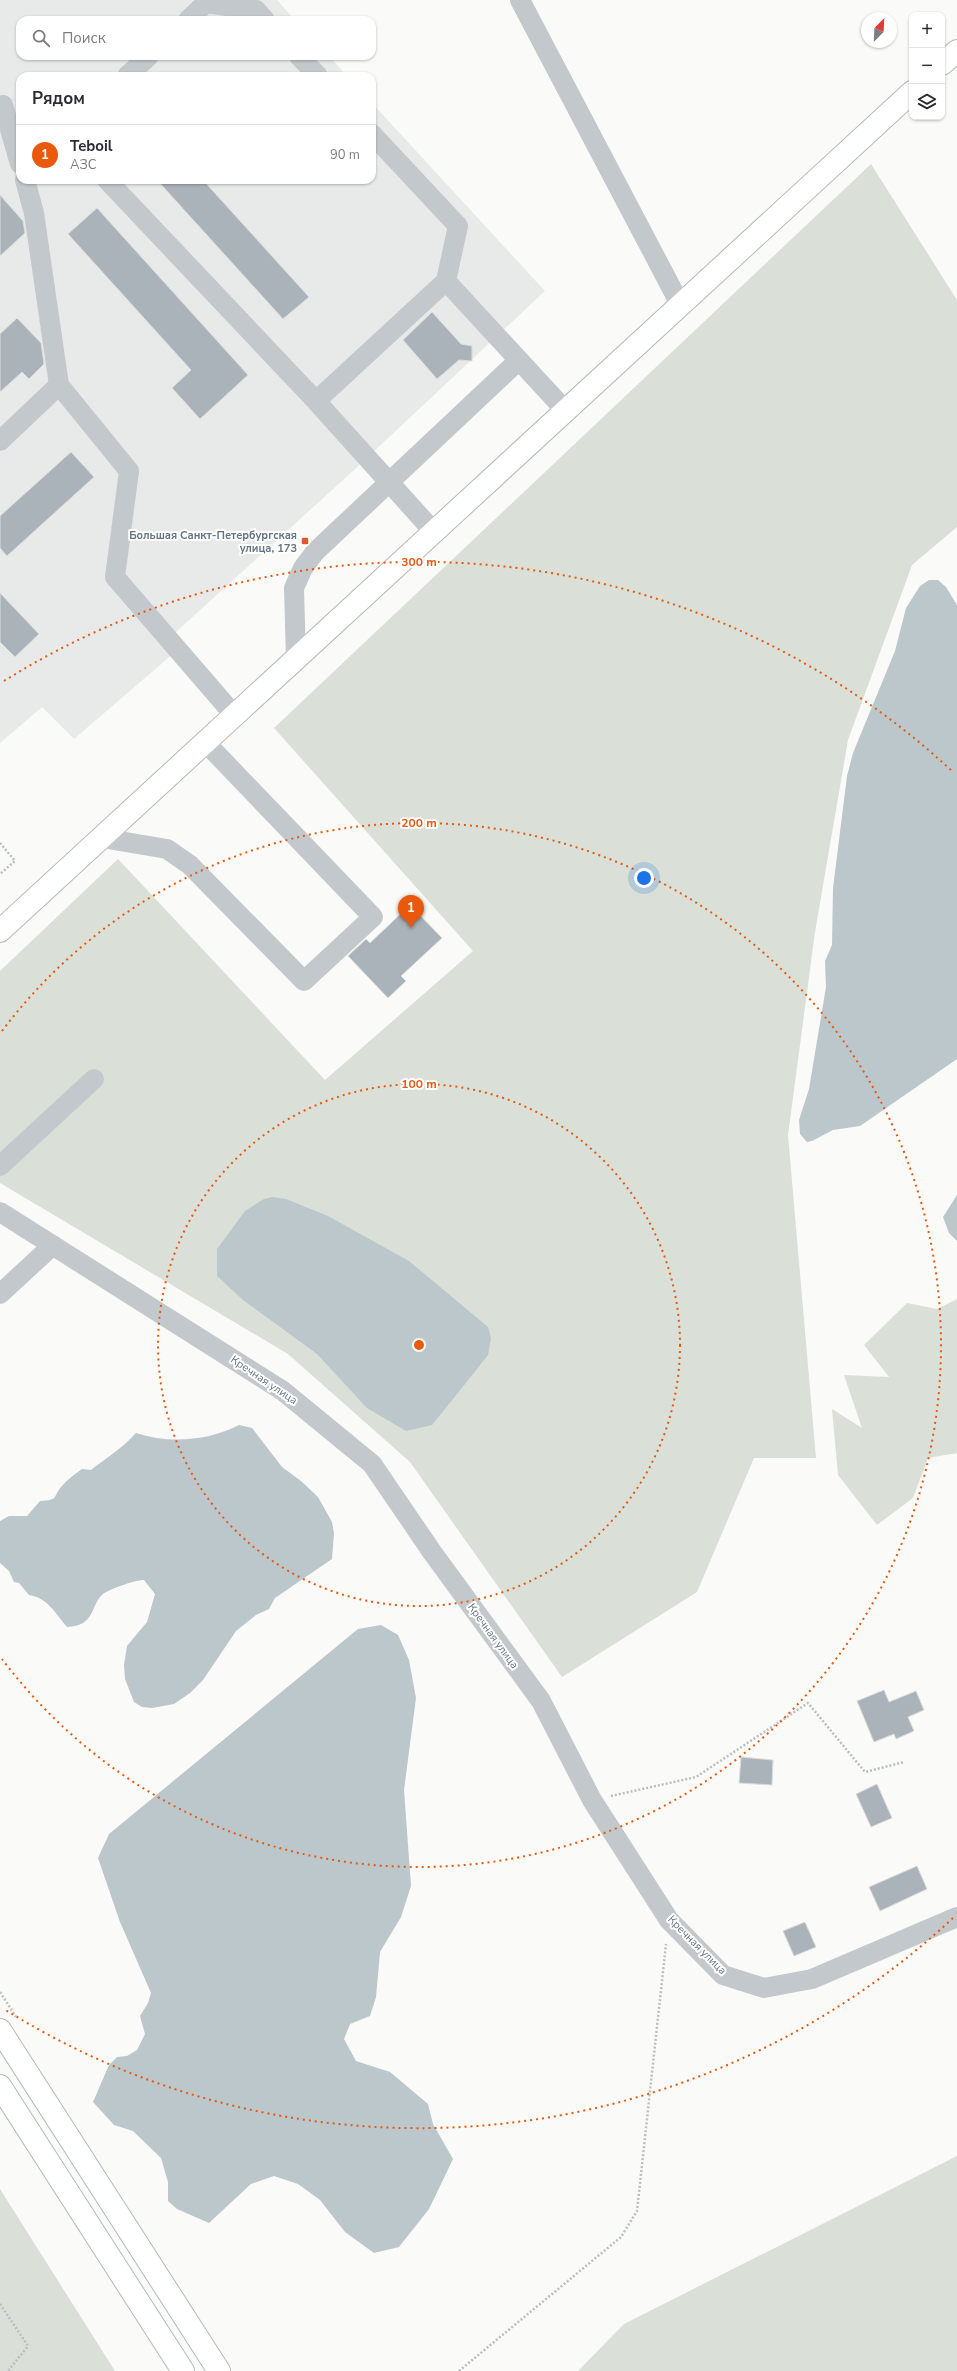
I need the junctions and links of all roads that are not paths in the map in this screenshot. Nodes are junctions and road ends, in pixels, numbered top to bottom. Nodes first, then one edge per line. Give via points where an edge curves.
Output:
1 (520, 0) edge
2 (192, 16) edge
3 (261, 16) edge
4 (957, 51) edge
5 (145, 60) edge
6 (303, 60) edge
7 (945, 61) edge
8 (131, 72) edge
9 (314, 72) edge
10 (909, 95) edge
11 (3, 105) dead end
12 (376, 138) edge
13 (16, 150) edge
14 (26, 184) edge
15 (111, 184) edge
16 (446, 281) junction
17 (681, 306) junction
18 (519, 360) junction
19 (59, 385) junction
20 (316, 401) junction
21 (565, 410) junction
22 (0, 441) edge
23 (390, 482) junction
24 (434, 532) junction
25 (296, 660) junction
26 (235, 716) junction
27 (206, 743) junction
28 (102, 838) junction
29 (0, 931) edge
30 (94, 1079) dead end
31 (0, 1166) edge
32 (0, 1212) edge
33 (53, 1246) junction
34 (0, 1294) edge
35 (957, 1916) edge
36 (0, 2030) edge
37 (0, 2086) edge
38 (183, 2371) edge
39 (219, 2371) edge

1 - 17 street
2 - 3 street via 206,4 256,10
4 - 7 main road
5 - 8 street
6 - 9 street
10 - 17 main road
11 - 13 street
12 - 16 street via 458,226
14 - 19 street via 34,213
15 - 20 street
16 - 18 street
16 - 20 street
17 - 21 main road
18 - 21 street
18 - 23 street
19 - 22 street
19 - 26 street via 129,471 115,577
20 - 23 street
21 - 24 main road
23 - 24 street
23 - 25 street via 315,552 302,568 294,588
24 - 25 main road
25 - 26 main road
26 - 27 main road
27 - 28 main road
27 - 28 street via 373,917 304,981 190,866 167,850
28 - 29 main road
30 - 31 street
32 - 33 street, Кречная улица
33 - 34 street
33 - 35 street, Кречная улица via 283,1391 372,1464 432,1552 541,1701 592,1800 669,1920 723,1974 764,1988 812,1979
36 - 39 main road
37 - 38 main road

